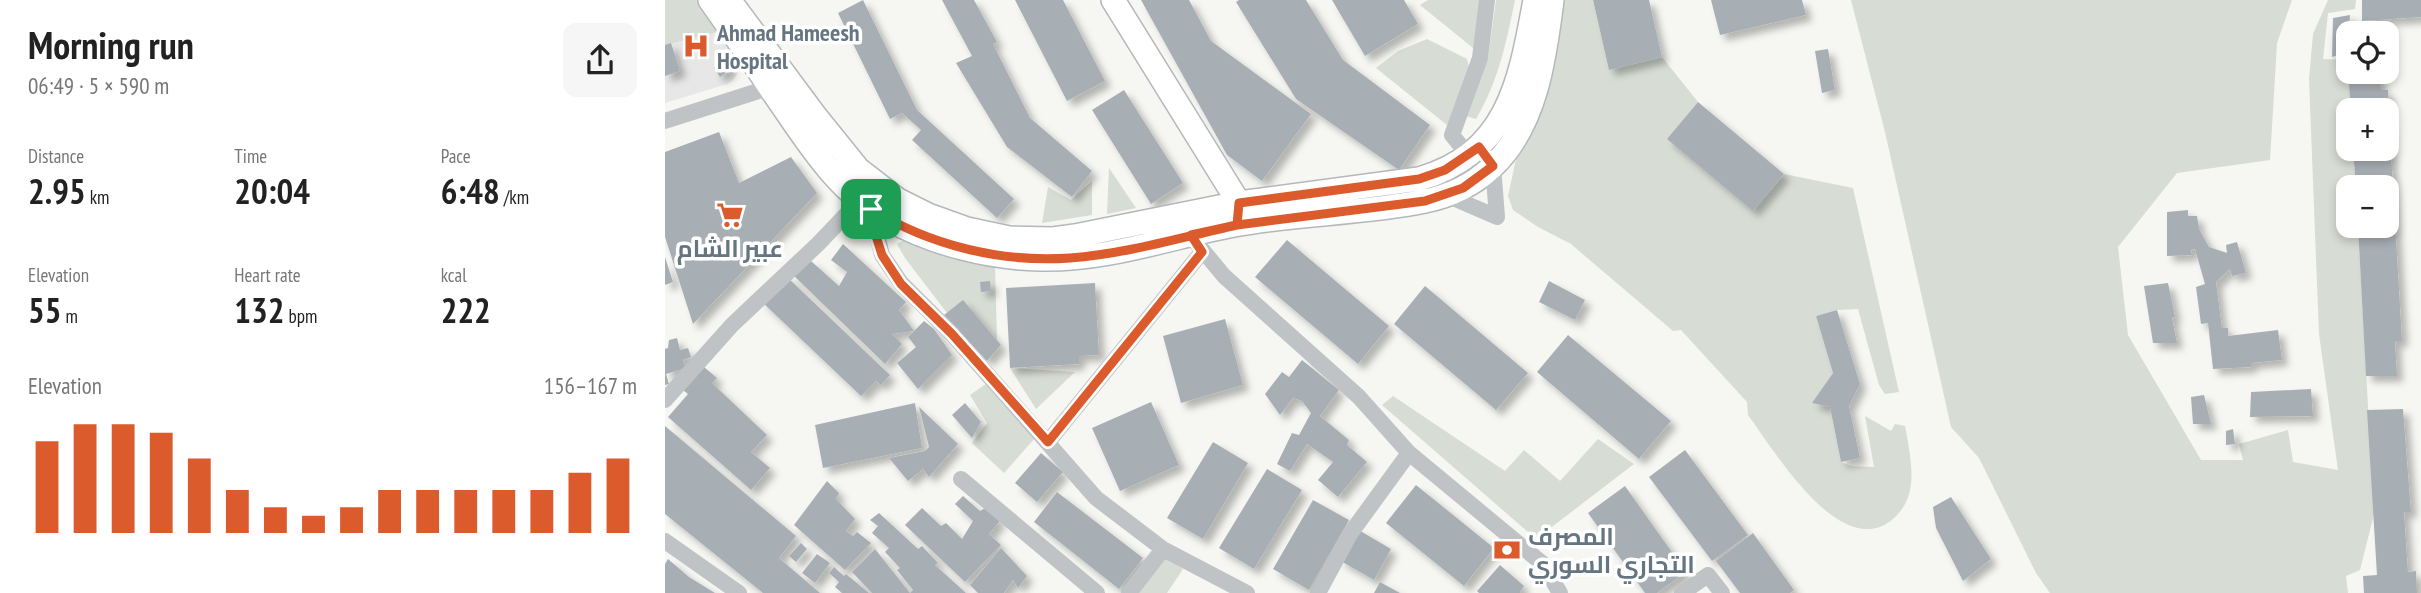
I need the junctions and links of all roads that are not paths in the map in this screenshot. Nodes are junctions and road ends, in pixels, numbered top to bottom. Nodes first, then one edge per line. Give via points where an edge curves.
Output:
1 (1113, 0) edge
2 (1487, 0) edge
3 (1535, 0) edge
4 (1552, 0) edge
5 (727, 1) edge
6 (771, 88) junction
7 (665, 121) edge
8 (1474, 151) junction
9 (1493, 166) junction
10 (1432, 176) junction
11 (1446, 195) junction
12 (865, 204) junction
13 (1238, 214) junction
14 (1196, 243) junction
15 (665, 400) edge
16 (1048, 442) junction
17 (1409, 453) junction
18 (961, 479) dead end
19 (665, 541) edge
20 (1163, 549) junction
21 (739, 593) edge
22 (1097, 593) edge
23 (1129, 593) edge
24 (1247, 593) edge
25 (1318, 593) edge
26 (1560, 593) edge
27 (1682, 593) edge
28 (1722, 593) edge

1 - 13 main road
2 - 8 street via 1480,58 1452,135
3 - 8 main road via 1508,107
4 - 9 main road via 1529,110
5 - 6 main road
5 - 13 main road via 858,169 898,200 947,223 1009,238 1053,239
6 - 7 street
6 - 12 main road via 824,166
8 - 9 street
8 - 10 main road
9 - 11 main road
9 - 11 street via 1497,217
10 - 11 street
10 - 13 main road
11 - 13 main road via 1425,201
12 - 14 main road via 930,237 1017,258 1056,259
12 - 15 street via 731,325
12 - 16 street via 882,255 901,284
13 - 14 main road
14 - 16 street
14 - 17 street via 1224,276 1359,397
16 - 20 street via 1096,498
17 - 25 street via 1350,534
17 - 26 street via 1543,564
18 - 22 street
19 - 21 street
20 - 23 street
20 - 24 street
27 - 28 street via 1708,575

